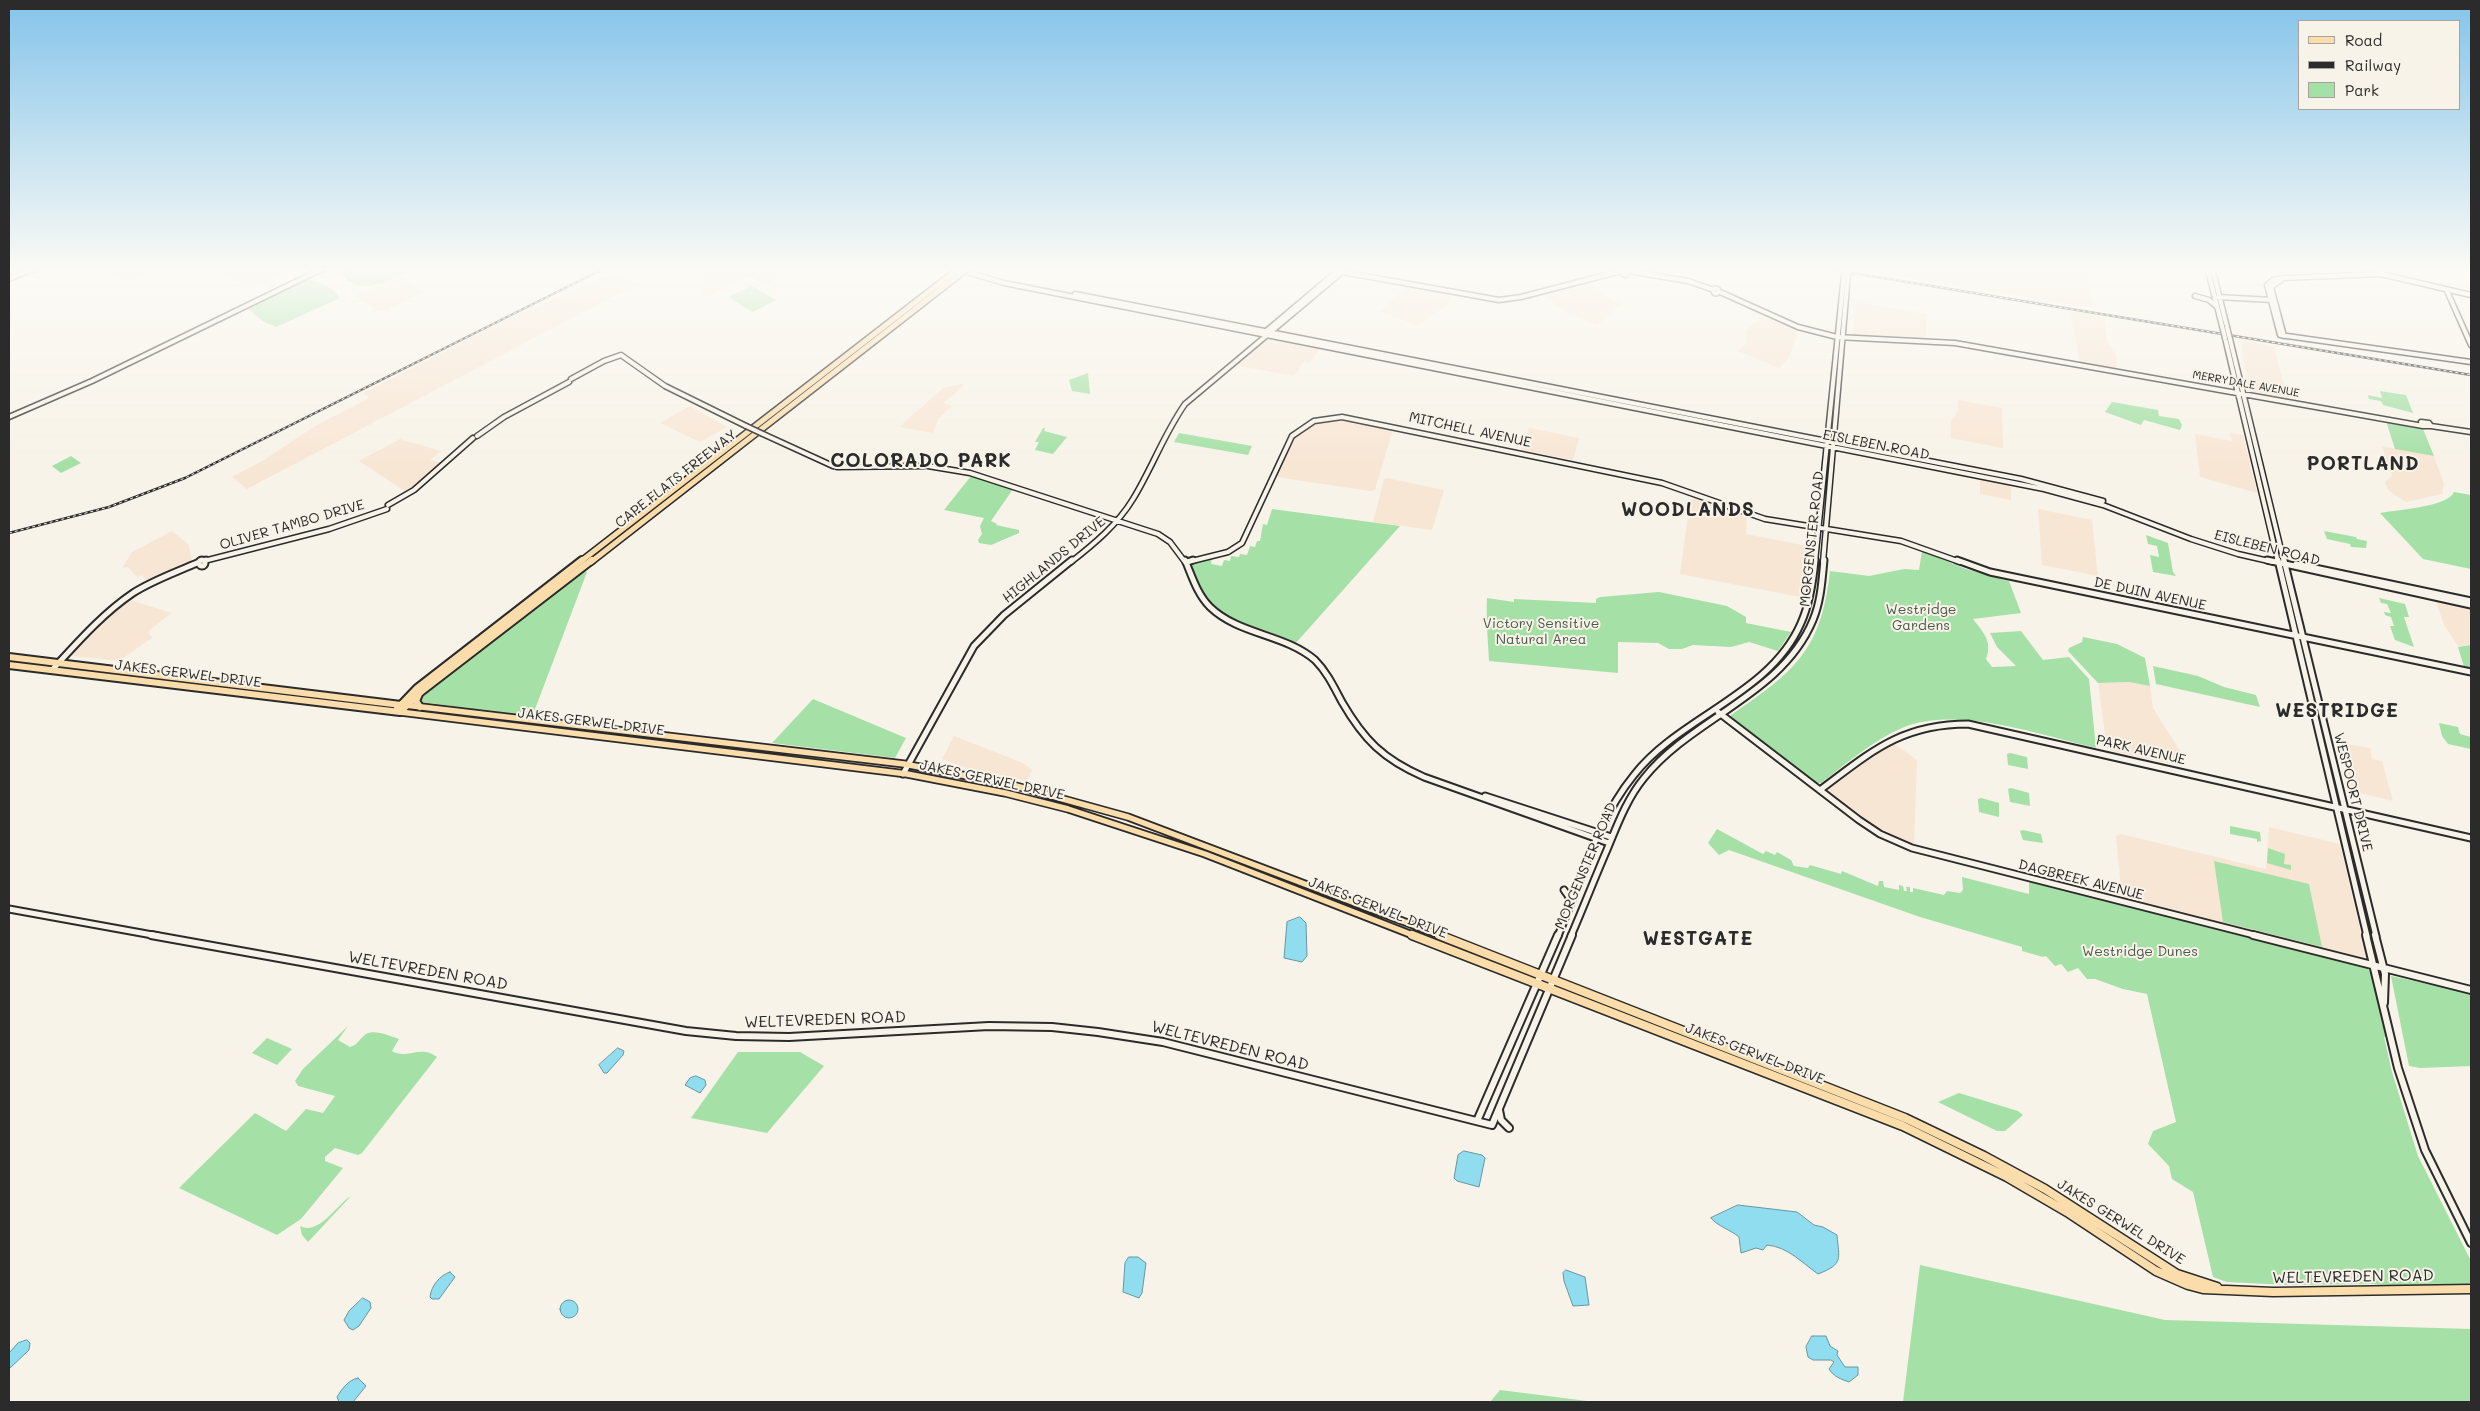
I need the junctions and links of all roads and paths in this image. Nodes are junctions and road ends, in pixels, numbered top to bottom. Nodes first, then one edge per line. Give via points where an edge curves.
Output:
1 (191, 333) edge
2 (875, 333) edge
3 (885, 333) edge
4 (1267, 333) joint
5 (1822, 333) edge
6 (1838, 333) edge
7 (1843, 333) edge
8 (2225, 333) edge
9 (2227, 333) edge
10 (2281, 333) edge
11 (2466, 333) edge
12 (1837, 337) junction
13 (1843, 338) junction
14 (2227, 339) junction
15 (2471, 345) edge
16 (2471, 362) edge
17 (2240, 392) junction
18 (9, 417) edge
19 (2471, 432) edge
20 (1826, 445) junction
21 (1834, 446) junction
22 (1118, 520) junction
23 (1818, 528) junction
24 (1826, 529) junction
25 (1187, 562) junction
26 (2281, 562) junction
27 (2471, 603) edge
28 (2299, 636) junction
29 (9, 657) edge
30 (59, 663) junction
31 (9, 665) edge
32 (52, 670) junction
33 (2471, 672) edge
34 (420, 690) junction
35 (380, 702) junction
36 (420, 707) junction
37 (400, 708) junction
38 (1714, 709) junction
39 (1721, 714) junction
40 (910, 765) junction
41 (905, 774) junction
42 (1820, 790) junction
43 (2337, 807) junction
44 (2344, 809) junction
45 (1600, 836) junction
46 (2471, 838) edge
47 (1610, 840) junction
48 (1564, 890) dead end
49 (9, 909) edge
50 (1568, 911) junction
51 (2375, 967) junction
52 (2383, 970) junction
53 (1542, 974) junction
54 (1552, 978) junction
55 (1538, 984) junction
56 (1548, 988) junction
57 (2471, 990) edge
58 (2384, 1004) junction
59 (1499, 1107) junction
60 (1477, 1121) junction
61 (1492, 1125) joint
62 (1509, 1128) dead end
63 (2471, 1243) edge
64 (2471, 1289) edge
65 (2236, 1291) junction

1 - 18 street
2 - 34 highway, CAPE FLATS FREEWAY, bridge
3 - 34 highway, CAPE FLATS FREEWAY, bridge via 475,652
4 - 20 street, EISLEBEN ROAD
4 - 22 street, HIGHLANDS DRIVE via 1180,410 1137,492
5 - 12 street, MERRYDALE AVENUE
6 - 12 street, MORGENSTER ROAD
7 - 13 street, MORGENSTER ROAD
8 - 14 street, WESPOORT DRIVE, bridge
9 - 14 street, WESPOORT DRIVE, bridge
10 - 16 street via 2282,336
11 - 15 street
12 - 13 street, MERRYDALE AVENUE
12 - 20 street, MORGENSTER ROAD
13 - 17 street, MERRYDALE AVENUE via 1955,343
13 - 21 street, MORGENSTER ROAD
14 - 17 street, WESPOORT DRIVE
17 - 19 street, MERRYDALE AVENUE
17 - 26 street, WESPOORT DRIVE
20 - 21 street, EISLEBEN ROAD
20 - 23 street, MORGENSTER ROAD
21 - 24 street, MORGENSTER ROAD
21 - 26 street, EISLEBEN ROAD via 2056,492 2103,505 2209,545
22 - 25 street via 1164,538
22 - 30 street, OLIVER TAMBO DRIVE, bridge via 950,469 835,465 664,388 621,355 604,361 484,431 414,490 388,507 329,529 213,559 158,579 126,598 102,618
22 - 40 street, HIGHLANDS DRIVE via 1094,544 989,629 969,654
23 - 24 street, MITCHELL AVENUE
23 - 25 street, MITCHELL AVENUE via 1765,519 1662,483 1340,417 1312,422 1290,436 1247,535 1239,546
23 - 38 street, MORGENSTER ROAD via 1809,605 1796,636 1766,671
24 - 28 street, DE DUIN AVENUE via 1910,543 1990,572
24 - 39 street, MORGENSTER ROAD via 1820,597 1808,633 1774,676
25 - 45 street via 1202,597 1212,608 1234,623 1296,647 1317,662 1362,735 1384,756 1410,771
26 - 27 street, EISLEBEN ROAD
26 - 28 street, WESPOORT DRIVE
28 - 33 street, DE DUIN AVENUE
28 - 43 street, WESPOORT DRIVE
28 - 44 street, WESPOORT DRIVE
29 - 30 highway, JAKES GERWEL DRIVE
30 - 32 street, OLIVER TAMBO DRIVE
30 - 35 highway, JAKES GERWEL DRIVE
31 - 32 highway, JAKES GERWEL DRIVE
32 - 37 highway, JAKES GERWEL DRIVE
34 - 35 highway
34 - 36 highway via 416,701
34 - 37 highway, CAPE FLATS FREEWAY
35 - 37 highway, JAKES GERWEL DRIVE
36 - 37 main road, JAKES GERWEL DRIVE
36 - 40 main road, JAKES GERWEL DRIVE
37 - 41 main road, JAKES GERWEL DRIVE
38 - 39 street, DAGBREEK AVENUE
38 - 45 street, MORGENSTER ROAD via 1671,738 1640,768 1617,800
39 - 42 street, DAGBREEK AVENUE
39 - 47 street, MORGENSTER ROAD via 1678,744 1653,767 1627,802
40 - 41 street, HIGHLANDS DRIVE
40 - 53 main road, JAKES GERWEL DRIVE via 1009,784 1128,817
41 - 55 main road, JAKES GERWEL DRIVE via 1035,800 1155,836
42 - 43 street, PARK AVENUE via 1897,736 1923,726 1955,723 1984,726
42 - 51 street, DAGBREEK AVENUE via 1871,828 1924,853
43 - 44 street, PARK AVENUE
43 - 51 street, WESPOORT DRIVE
44 - 46 street, PARK AVENUE
44 - 52 street, WESPOORT DRIVE
45 - 47 street
45 - 50 street, MORGENSTER ROAD
47 - 54 street, MORGENSTER ROAD
48 - 50 street via 1568,897
49 - 60 street, WELTEVREDEN ROAD via 686,1031 789,1037 989,1026 1098,1032 1162,1042
50 - 53 street, MORGENSTER ROAD
51 - 52 street, DAGBREEK AVENUE
51 - 58 street, WESPOORT DRIVE
52 - 57 street, DAGBREEK AVENUE
52 - 58 street, WESPOORT DRIVE via 2386,986
53 - 54 main road, JAKES GERWEL DRIVE
53 - 55 street, MORGENSTER ROAD
54 - 56 street, MORGENSTER ROAD
54 - 65 main road, JAKES GERWEL DRIVE via 1921,1125 2045,1189 2177,1274
55 - 56 main road, JAKES GERWEL DRIVE
55 - 60 street, MORGENSTER ROAD
56 - 59 street, MORGENSTER ROAD
56 - 65 main road, JAKES GERWEL DRIVE via 1903,1126 2032,1191 2168,1277 2196,1287
58 - 63 street, WESPOORT DRIVE via 2416,1128
59 - 61 street, MORGENSTER ROAD
59 - 62 street via 1501,1120
60 - 61 street, WELTEVREDEN ROAD
64 - 65 main road, WELTEVREDEN ROAD

